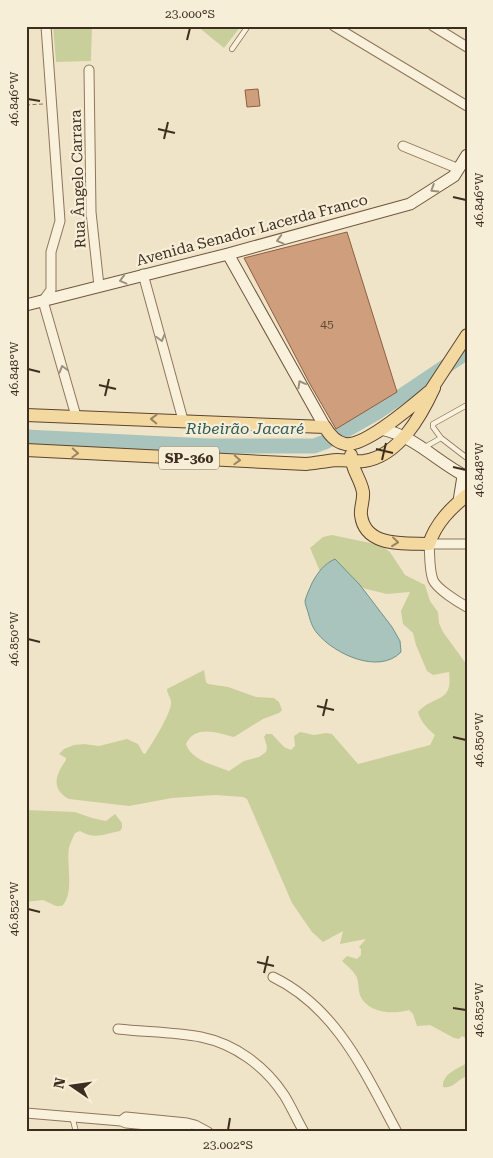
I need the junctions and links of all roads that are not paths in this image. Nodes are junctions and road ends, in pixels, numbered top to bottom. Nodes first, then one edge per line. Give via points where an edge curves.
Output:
1 (46, 26) edge
2 (248, 26) edge
3 (334, 26) edge
4 (433, 26) edge
5 (467, 47) edge
6 (232, 49) dead end
7 (89, 70) dead end
8 (467, 106) edge
9 (403, 146) dead end
10 (467, 155) edge
11 (459, 169) junction
12 (228, 254) junction
13 (143, 274) junction
14 (98, 286) junction
15 (43, 301) junction
16 (26, 305) edge
17 (467, 336) edge
18 (434, 388) junction
19 (467, 405) edge
20 (26, 415) edge
21 (76, 416) junction
22 (183, 420) junction
23 (326, 429) junction
24 (386, 430) junction
25 (404, 437) junction
26 (440, 438) junction
27 (424, 448) junction
28 (26, 450) edge
29 (467, 458) edge
30 (351, 461) junction
31 (465, 476) edge
32 (463, 498) edge
33 (430, 544) junction
34 (467, 544) edge
35 (467, 607) edge
36 (273, 978) dead end
37 (118, 1029) dead end
38 (26, 1114) edge
39 (72, 1116) junction
40 (121, 1121) junction
41 (76, 1132) edge
42 (188, 1132) edge
43 (208, 1132) edge
44 (304, 1132) edge
45 (397, 1132) edge

1 - 15 street via 60,221 51,252 51,290
2 - 6 lane
3 - 8 street
4 - 5 street
7 - 14 street, Rua Ângelo Carrara via 91,212
9 - 11 street
10 - 11 main road, Avenida Senador Lacerda Franco
11 -> 12 main road, Avenida Senador Lacerda Franco via 454,176 410,204
12 - 13 main road, Avenida Senador Lacerda Franco
23 -> 12 main road
13 -> 14 main road, Avenida Senador Lacerda Franco
13 -> 22 street
14 - 15 main road, Avenida Senador Lacerda Franco
15 - 16 main road, Avenida Senador Lacerda Franco
21 -> 15 street
17 - 18 main road
18 - 24 main road via 417,409
18 - 25 main road
19 - 26 lane via 433,424
20 - 21 main road
22 -> 21 main road
22 - 23 main road
23 - 24 main road via 332,437 350,444
24 - 25 main road
24 - 30 main road via 362,443 352,452
25 - 27 main road
25 - 30 main road via 372,459
26 - 27 lane
26 - 29 lane
27 - 31 main road
28 -> 30 main road, SP-360 via 306,464
30 -> 33 main road via 363,491 361,515 371,534 393,543
31 - 32 main road
32 - 33 main road via 440,521
33 - 34 street
33 - 35 street via 434,582
36 - 45 street via 306,998 335,1027 353,1052
37 - 44 street via 202,1037 234,1050 268,1075 284,1095
38 - 39 street
39 - 40 street
39 - 41 lane
40 - 42 street
40 - 43 street via 126,1117 187,1122

